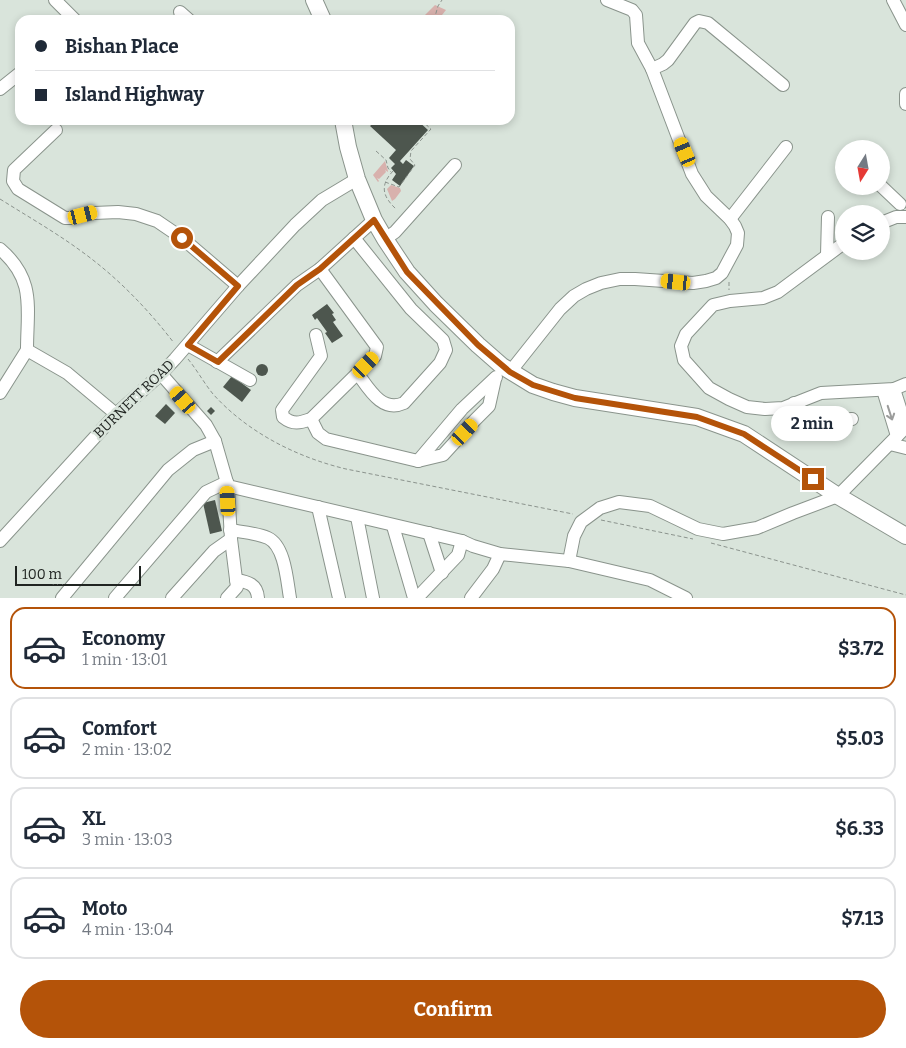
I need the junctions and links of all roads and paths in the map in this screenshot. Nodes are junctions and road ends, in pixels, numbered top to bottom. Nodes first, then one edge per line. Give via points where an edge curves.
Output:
1 (55, 0) edge
2 (314, 0) edge
3 (442, 0) edge
4 (607, 0) edge
5 (893, 0) edge
6 (70, 15) edge
7 (321, 15) edge
8 (436, 15) edge
9 (906, 25) edge
10 (652, 69) junction
11 (15, 77) edge
12 (783, 85) dead end
13 (0, 89) edge
14 (906, 94) edge
15 (906, 104) edge
16 (343, 125) edge
17 (427, 125) edge
18 (56, 130) dead end
19 (786, 147) dead end
20 (376, 151) dead end
21 (456, 166) dead end
22 (407, 176) junction
23 (410, 178) dead end
24 (357, 179) junction
25 (385, 182) junction
26 (890, 195) edge
27 (396, 209) dead end
28 (903, 209) edge
29 (828, 216) dead end
30 (890, 219) edge
31 (374, 220) junction
32 (730, 220) junction
33 (354, 238) junction
34 (385, 239) junction
35 (0, 248) edge
36 (835, 249) edge
37 (827, 255) junction
38 (320, 269) junction
39 (724, 271) junction
40 (238, 286) junction
41 (730, 301) junction
42 (316, 335) dead end
43 (188, 345) junction
44 (27, 350) junction
45 (218, 362) junction
46 (502, 372) junction
47 (161, 374) junction
48 (358, 374) junction
49 (250, 380) dead end
50 (894, 388) edge
51 (0, 393) edge
52 (794, 403) junction
53 (462, 409) junction
54 (116, 414) junction
55 (852, 419) dead end
56 (311, 420) junction
57 (476, 420) junction
58 (900, 434) edge
59 (215, 441) junction
60 (906, 448) edge
61 (418, 461) junction
62 (227, 484) junction
63 (838, 496) junction
64 (318, 507) junction
65 (357, 517) junction
66 (393, 526) junction
67 (429, 533) junction
68 (230, 535) junction
69 (906, 536) edge
70 (462, 540) junction
71 (0, 541) edge
72 (500, 554) junction
73 (569, 561) junction
74 (442, 573) junction
75 (237, 588) edge
76 (62, 598) edge
77 (115, 598) edge
78 (172, 598) edge
79 (227, 598) edge
80 (258, 598) edge
81 (290, 598) edge
82 (339, 598) edge
83 (373, 598) edge
84 (415, 598) edge
85 (471, 598) edge
86 (686, 598) edge

1 - 6 street
2 - 7 main road
3 - 8 path
4 - 10 street via 632,10 636,15 638,43
5 - 9 street
10 - 12 street via 668,60 699,21 708,24
10 - 32 street via 692,174 706,196
11 - 13 street
14 - 15 street
16 - 24 main road
17 - 22 path via 431,128 410,154 415,165
18 - 40 street via 17,165 13,181 18,189 65,218 94,212 118,212 157,221
19 - 32 street
20 - 25 path via 393,172
21 - 34 street
22 - 23 path
22 - 25 path via 400,188
24 - 31 main road
24 - 40 street, BURNETT ROAD via 322,200
25 - 27 path via 387,198
26 - 28 street
28 - 30 street
29 - 37 street
31 - 33 street
31 - 34 main road
32 - 39 street via 738,239
33 - 38 street
33 - 48 street via 411,309 443,340 446,350 440,362 404,403 396,406 374,395
34 - 46 main road via 407,272
35 - 44 street via 23,278 29,305
36 - 37 street
37 - 41 street via 778,292 763,298
38 - 45 street via 297,285
38 - 48 street via 377,347 375,356
39 - 41 path via 729,282
39 - 46 street via 716,278 693,283 620,279 586,289 560,309
40 - 43 street, BURNETT ROAD
41 - 52 street via 713,305 686,334 681,346 684,360 709,388 748,407 783,408
42 - 56 street via 321,356 282,410 289,422
43 - 45 street
43 - 47 street, BURNETT ROAD
44 - 51 street
44 - 54 street via 67,373
45 - 49 street
46 - 53 street
46 - 57 street via 489,406
46 - 63 main road via 575,398 697,417 744,434
47 - 54 street, BURNETT ROAD
47 - 59 street via 206,425
48 - 56 street
50 - 52 street via 821,394
50 - 58 street
52 - 55 street via 815,420 830,423
53 - 57 street
53 - 61 street
54 - 71 street, BURNETT ROAD
56 - 61 street via 318,433 326,439
57 - 61 street via 443,455
58 - 60 street
58 - 63 street
59 - 62 street
59 - 76 street via 193,450 168,470
62 - 64 street
62 - 68 street
62 - 77 street via 206,492
63 - 69 main road
63 - 73 street via 757,528 723,534 698,529 650,506 619,502 581,522 574,536
64 - 65 street
64 - 82 street
65 - 66 street
65 - 83 street
66 - 67 street
66 - 84 street
67 - 70 street
67 - 74 street
68 - 75 street
68 - 78 street
68 - 81 street via 268,538 277,545
70 - 72 street
70 - 74 street via 458,555
72 - 73 street
72 - 85 street
73 - 86 street via 650,580
74 - 84 street
75 - 79 street
75 - 80 street via 249,582 257,590

